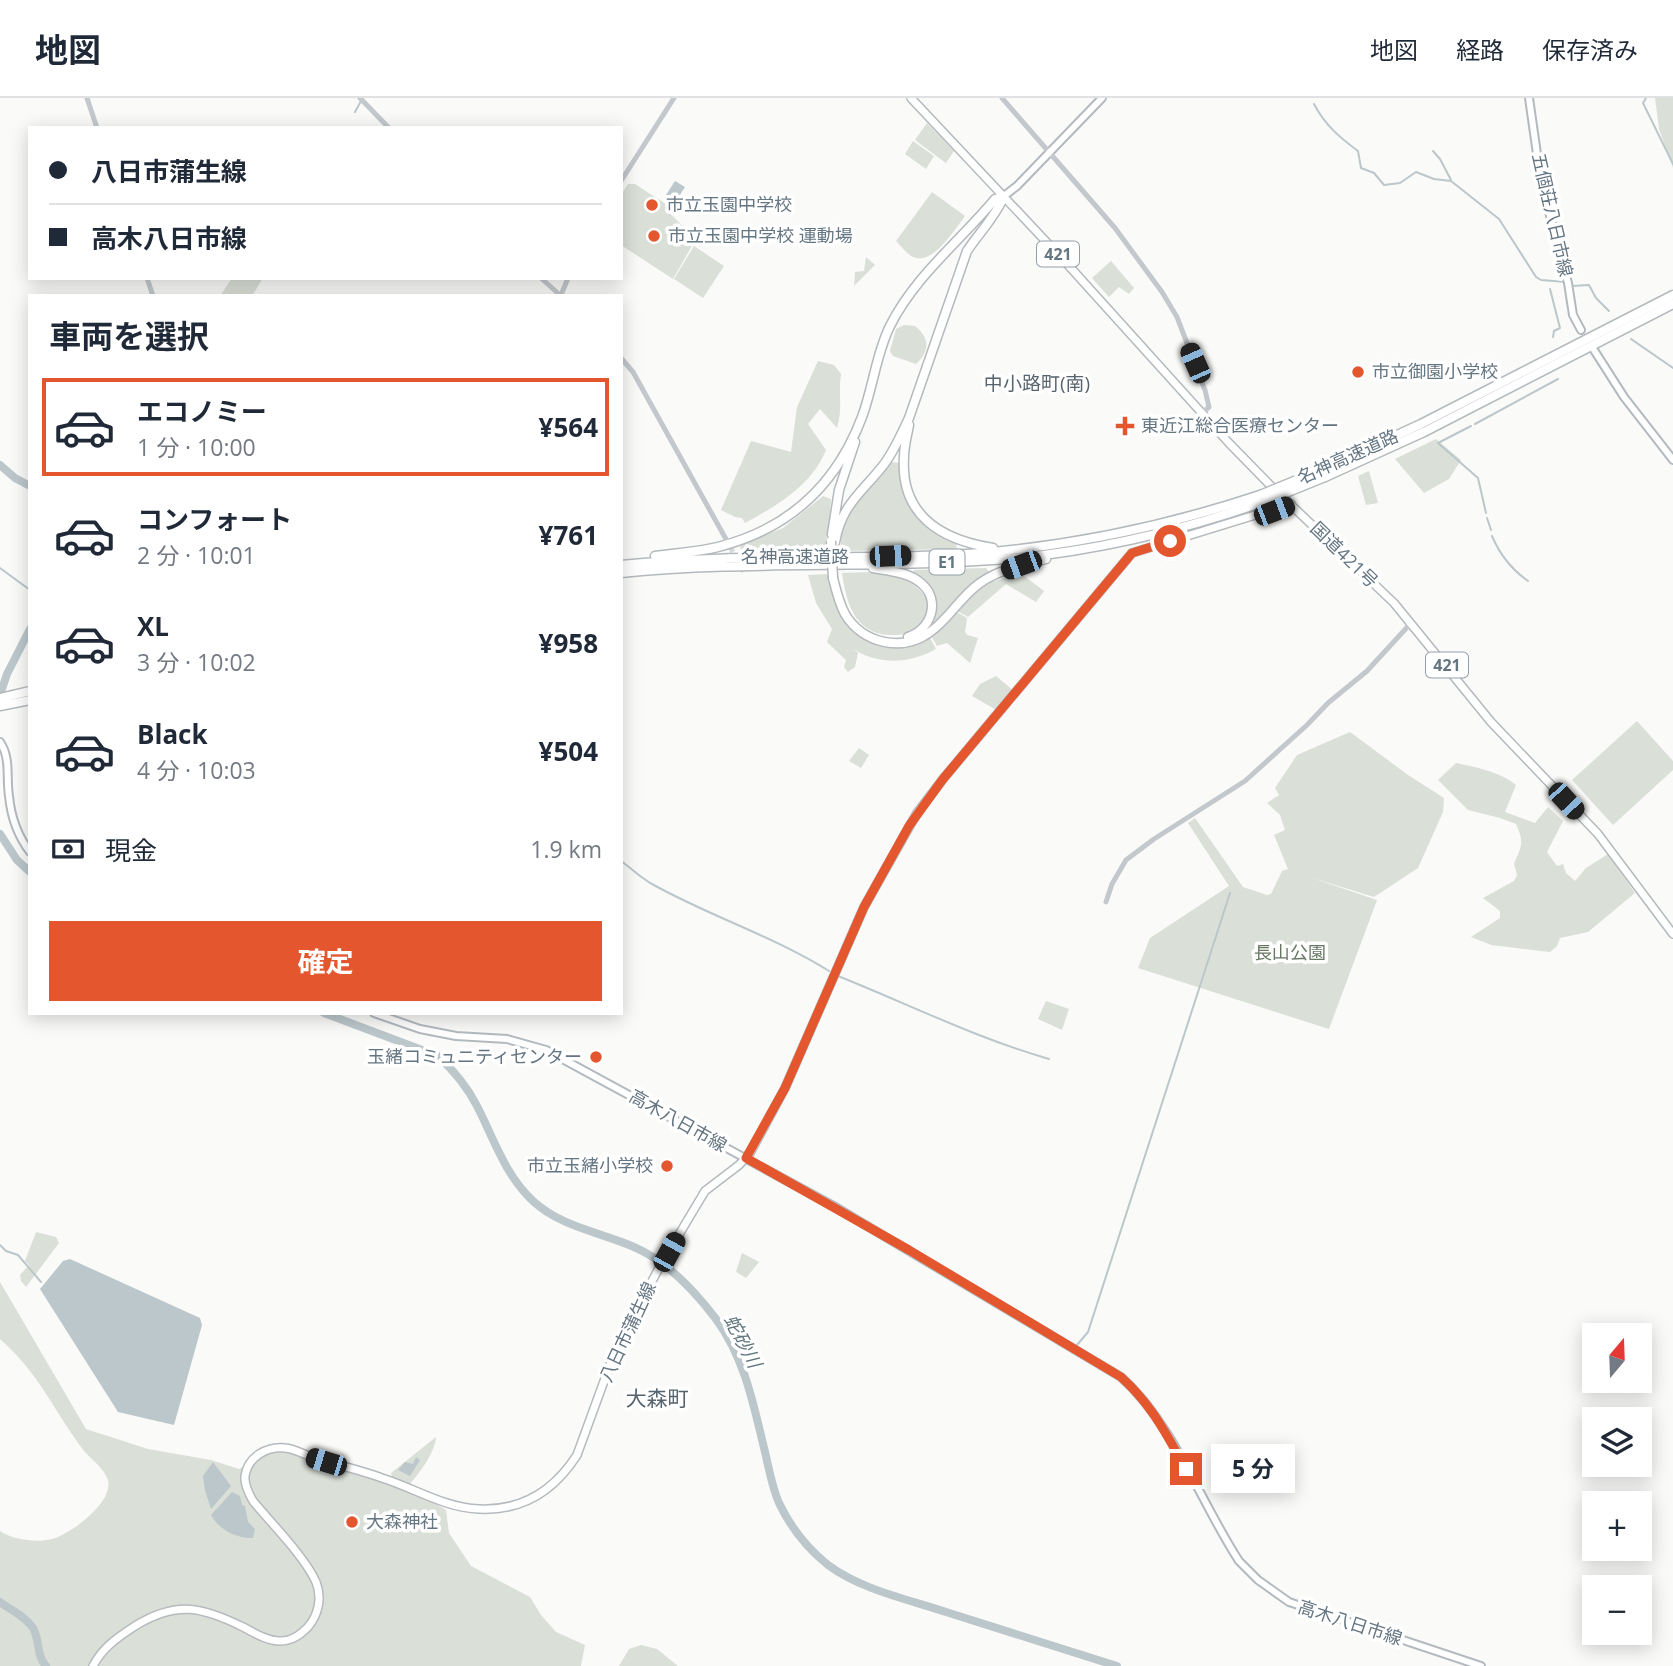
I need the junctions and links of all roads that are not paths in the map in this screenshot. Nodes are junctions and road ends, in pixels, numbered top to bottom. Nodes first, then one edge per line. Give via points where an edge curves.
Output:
1 (87, 98) edge
2 (360, 98) edge
3 (674, 98) edge
4 (911, 98) edge
5 (1002, 98) edge
6 (1102, 98) edge
7 (1529, 98) edge
8 (96, 126) edge
9 (387, 126) edge
10 (1049, 152) junction
11 (623, 178) edge
12 (1004, 196) junction
13 (543, 280) edge
14 (559, 294) edge
15 (1673, 295) edge
16 (1673, 304) edge
17 (1581, 330) dead end
18 (1594, 350) dead end
19 (623, 360) edge
20 (1202, 413) junction
21 (861, 418) junction
22 (909, 418) junction
23 (1673, 460) edge
24 (1322, 474) junction
25 (1263, 498) junction
26 (1291, 504) junction
27 (1151, 536) junction
28 (727, 541) tunnel mouth
29 (833, 541) junction
30 (1011, 550) junction
31 (623, 564) edge
32 (623, 564) edge
33 (853, 564) junction
34 (623, 573) edge
35 (835, 578) junction
36 (1410, 623) junction
37 (28, 692) edge
38 (0, 698) edge
39 (28, 699) edge
40 (6, 702) edge
41 (0, 742) edge
42 (28, 849) edge
43 (1106, 902) dead end
44 (1673, 934) edge
45 (379, 1015) edge
46 (746, 1158) junction
47 (93, 1666) edge
48 (1481, 1666) edge

1 - 8 street
2 - 9 street
3 - 11 street
4 - 12 main road, 国道421号 / 421
5 - 10 street
6 - 10 main road
7 - 17 main road, 五個荘八日市線 via 1541,182 1573,315
10 - 12 main road
10 - 20 street via 1115,228 1177,317 1205,390 1209,407
12 - 20 main road, 国道421号 / 421
12 - 21 highway via 995,200 917,283 901,306 883,344
12 - 22 highway via 967,251
13 - 14 street
15 - 24 highway, 名神高速道路 / E1
16 - 24 highway, 名神高速道路 / E1 via 1449,419
18 - 23 main road
19 - 28 street
20 - 26 main road, 国道421号 / 421
21 - 29 highway via 839,490
21 - 31 highway via 830,478 793,515 733,543
22 - 29 highway via 885,463 852,499
22 - 30 highway via 904,473 920,513 940,533 957,540
24 - 25 highway, 名神高速道路 / E1, bridge
25 - 27 highway, 名神高速道路 / E1
25 - 30 highway, 名神高速道路 / E1 via 1149,526
26 - 36 main road, 国道421号 / 421
26 - 46 main road, 八日市蒲生線 via 1132,553 943,779 909,826 864,907 785,1088
27 - 33 highway, 名神高速道路 / E1 via 1024,558
27 - 35 highway via 1001,573 968,592 927,635 898,643 881,642 854,626 845,613
29 - 35 highway, bridge
30 - 32 highway, 名神高速道路 / E1
33 - 34 highway, 名神高速道路 / E1 via 720,565
33 - 35 highway via 898,572 922,584 932,603 929,622 912,636 897,639 868,632 848,611
36 - 43 street via 1367,671 1245,781 1126,860
36 - 44 main road, 国道421号 / 421 via 1491,722 1598,834
37 - 40 highway
38 - 40 highway
39 - 40 highway
41 - 42 main road via 7,753 13,820
45 - 46 main road, 高木八日市線 via 420,1030 531,1044
46 - 47 main road, 八日市蒲生線 via 705,1191 615,1351 577,1455 548,1489 518,1505 477,1510 295,1449 264,1451 245,1476 248,1492 316,1582 319,1606 312,1623 291,1639 279,1641 206,1611 169,1610 112,1641
46 - 48 main road, 高木八日市線 via 1121,1377 1158,1418 1244,1568 1278,1596

